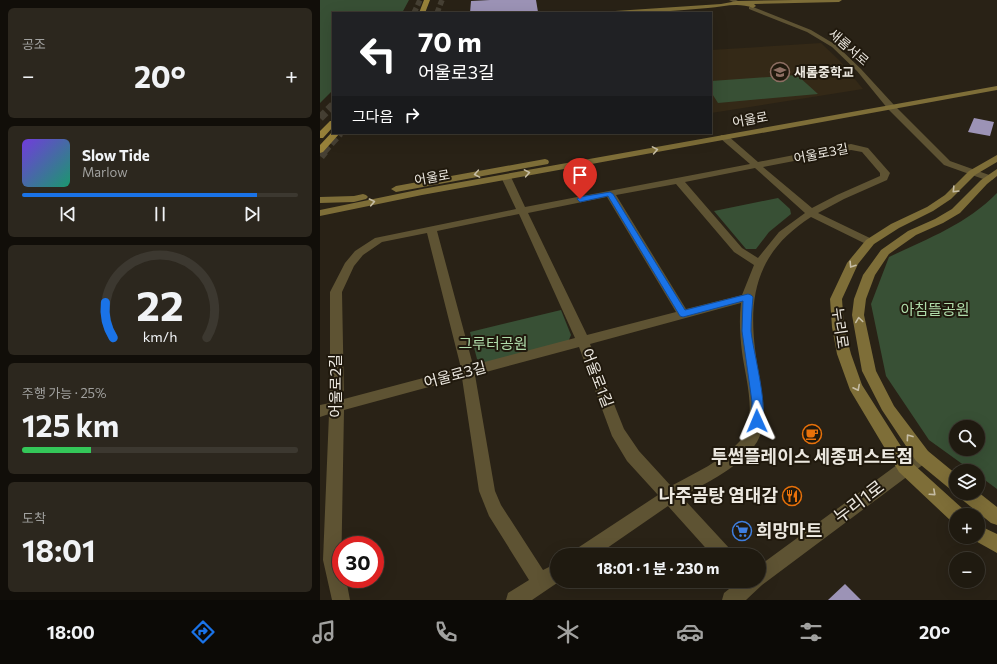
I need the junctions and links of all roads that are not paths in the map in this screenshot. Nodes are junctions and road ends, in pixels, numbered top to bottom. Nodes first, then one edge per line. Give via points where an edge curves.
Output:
1 (427, 0) edge
2 (839, 0) edge
3 (727, 3) edge
4 (751, 6) junction
5 (742, 10) junction
6 (422, 12) edge
7 (632, 12) edge
8 (765, 14) junction
9 (997, 81) edge
10 (997, 88) edge
11 (889, 104) junction
12 (332, 124) edge
13 (712, 132) edge
14 (335, 134) edge
15 (702, 134) edge
16 (320, 136) edge
17 (724, 137) junction
18 (320, 150) edge
19 (997, 158) edge
20 (756, 166) junction
21 (972, 173) junction
22 (993, 175) edge
23 (506, 177) junction
24 (679, 181) junction
25 (610, 194) junction
26 (320, 200) edge
27 (521, 211) junction
28 (810, 212) junction
29 (320, 213) edge
30 (430, 230) junction
31 (870, 242) junction
32 (760, 263) junction
33 (748, 297) junction
34 (683, 314) junction
35 (583, 341) junction
36 (468, 371) junction
37 (337, 406) junction
38 (320, 411) edge
39 (922, 456) junction
40 (905, 467) junction
41 (949, 478) edge
42 (670, 496) junction
43 (975, 500) edge
44 (949, 508) edge
45 (997, 517) edge
46 (985, 537) edge
47 (997, 544) edge
48 (592, 548) edge
49 (718, 548) edge
50 (766, 571) edge
51 (550, 577) edge
52 (541, 583) junction
53 (745, 588) edge
54 (341, 600) edge
55 (515, 600) edge
56 (731, 600) edge

1 - 6 main road
2 - 4 street
3 - 4 street via 737,2
3 - 5 street
3 - 7 street
4 - 5 street
4 - 8 street
5 - 8 street
8 - 11 street, 새롬서로 via 808,31 834,46
9 - 11 street, 어울로
10 - 11 street, 어울로
11 - 13 street, 어울로
11 - 17 street, 어울로
11 - 21 street, 새롬서로 via 947,163
12 - 16 main road
14 - 18 main road
15 -> 26 street, 어울로 via 421,184 354,199
17 - 20 street
23 -> 17 street, 어울로
19 - 21 street, 누리로
20 - 24 street, 어울로3길
20 - 28 street
20 - 28 street, 어울로3길 via 857,147 867,152 885,173 884,178 848,192
21 - 22 street, 새롬서로
21 -> 31 street, 누리로 via 948,197
39 -> 22 street, 누리로 via 889,410 869,371 858,315 860,299 869,275 885,252 912,234 956,211
23 - 27 street, 어울로1길
29 -> 23 street, 어울로
24 - 25 street, 어울로3길
24 - 32 street via 738,250
25 - 27 street, 어울로3길
25 - 34 street
27 - 30 street, 어울로2길
27 - 35 street, 어울로1길
28 - 31 street
28 - 32 street, 어울로3길 via 788,229
30 - 36 street
30 - 37 street, 어울로2길 via 379,240 359,253 349,265 336,292
31 -> 40 street, 누리로 via 853,263 836,299 838,327 855,386
32 - 33 street, 어울로3길
33 - 34 street, 어울로3길
33 - 42 street, 어울로3길 via 746,331 757,402 757,421 752,436 736,455
34 - 35 street, 어울로3길
35 - 36 street, 어울로3길
35 - 42 street, 어울로1길 via 617,432 633,456
36 - 37 street, 어울로3길
36 - 52 street via 487,490 495,510
37 - 38 street, 어울로3길
37 - 54 street, 어울로2길 via 332,560
39 - 40 street, 누리1로
39 - 41 street, 누리로
40 -> 44 street, 누리로
40 - 50 street, 누리1로
42 - 48 street, 어울로3길
42 - 49 street, 어울로1길
43 - 45 street
46 - 47 street
51 - 52 street
52 - 55 street
53 - 56 street, 누리1로

